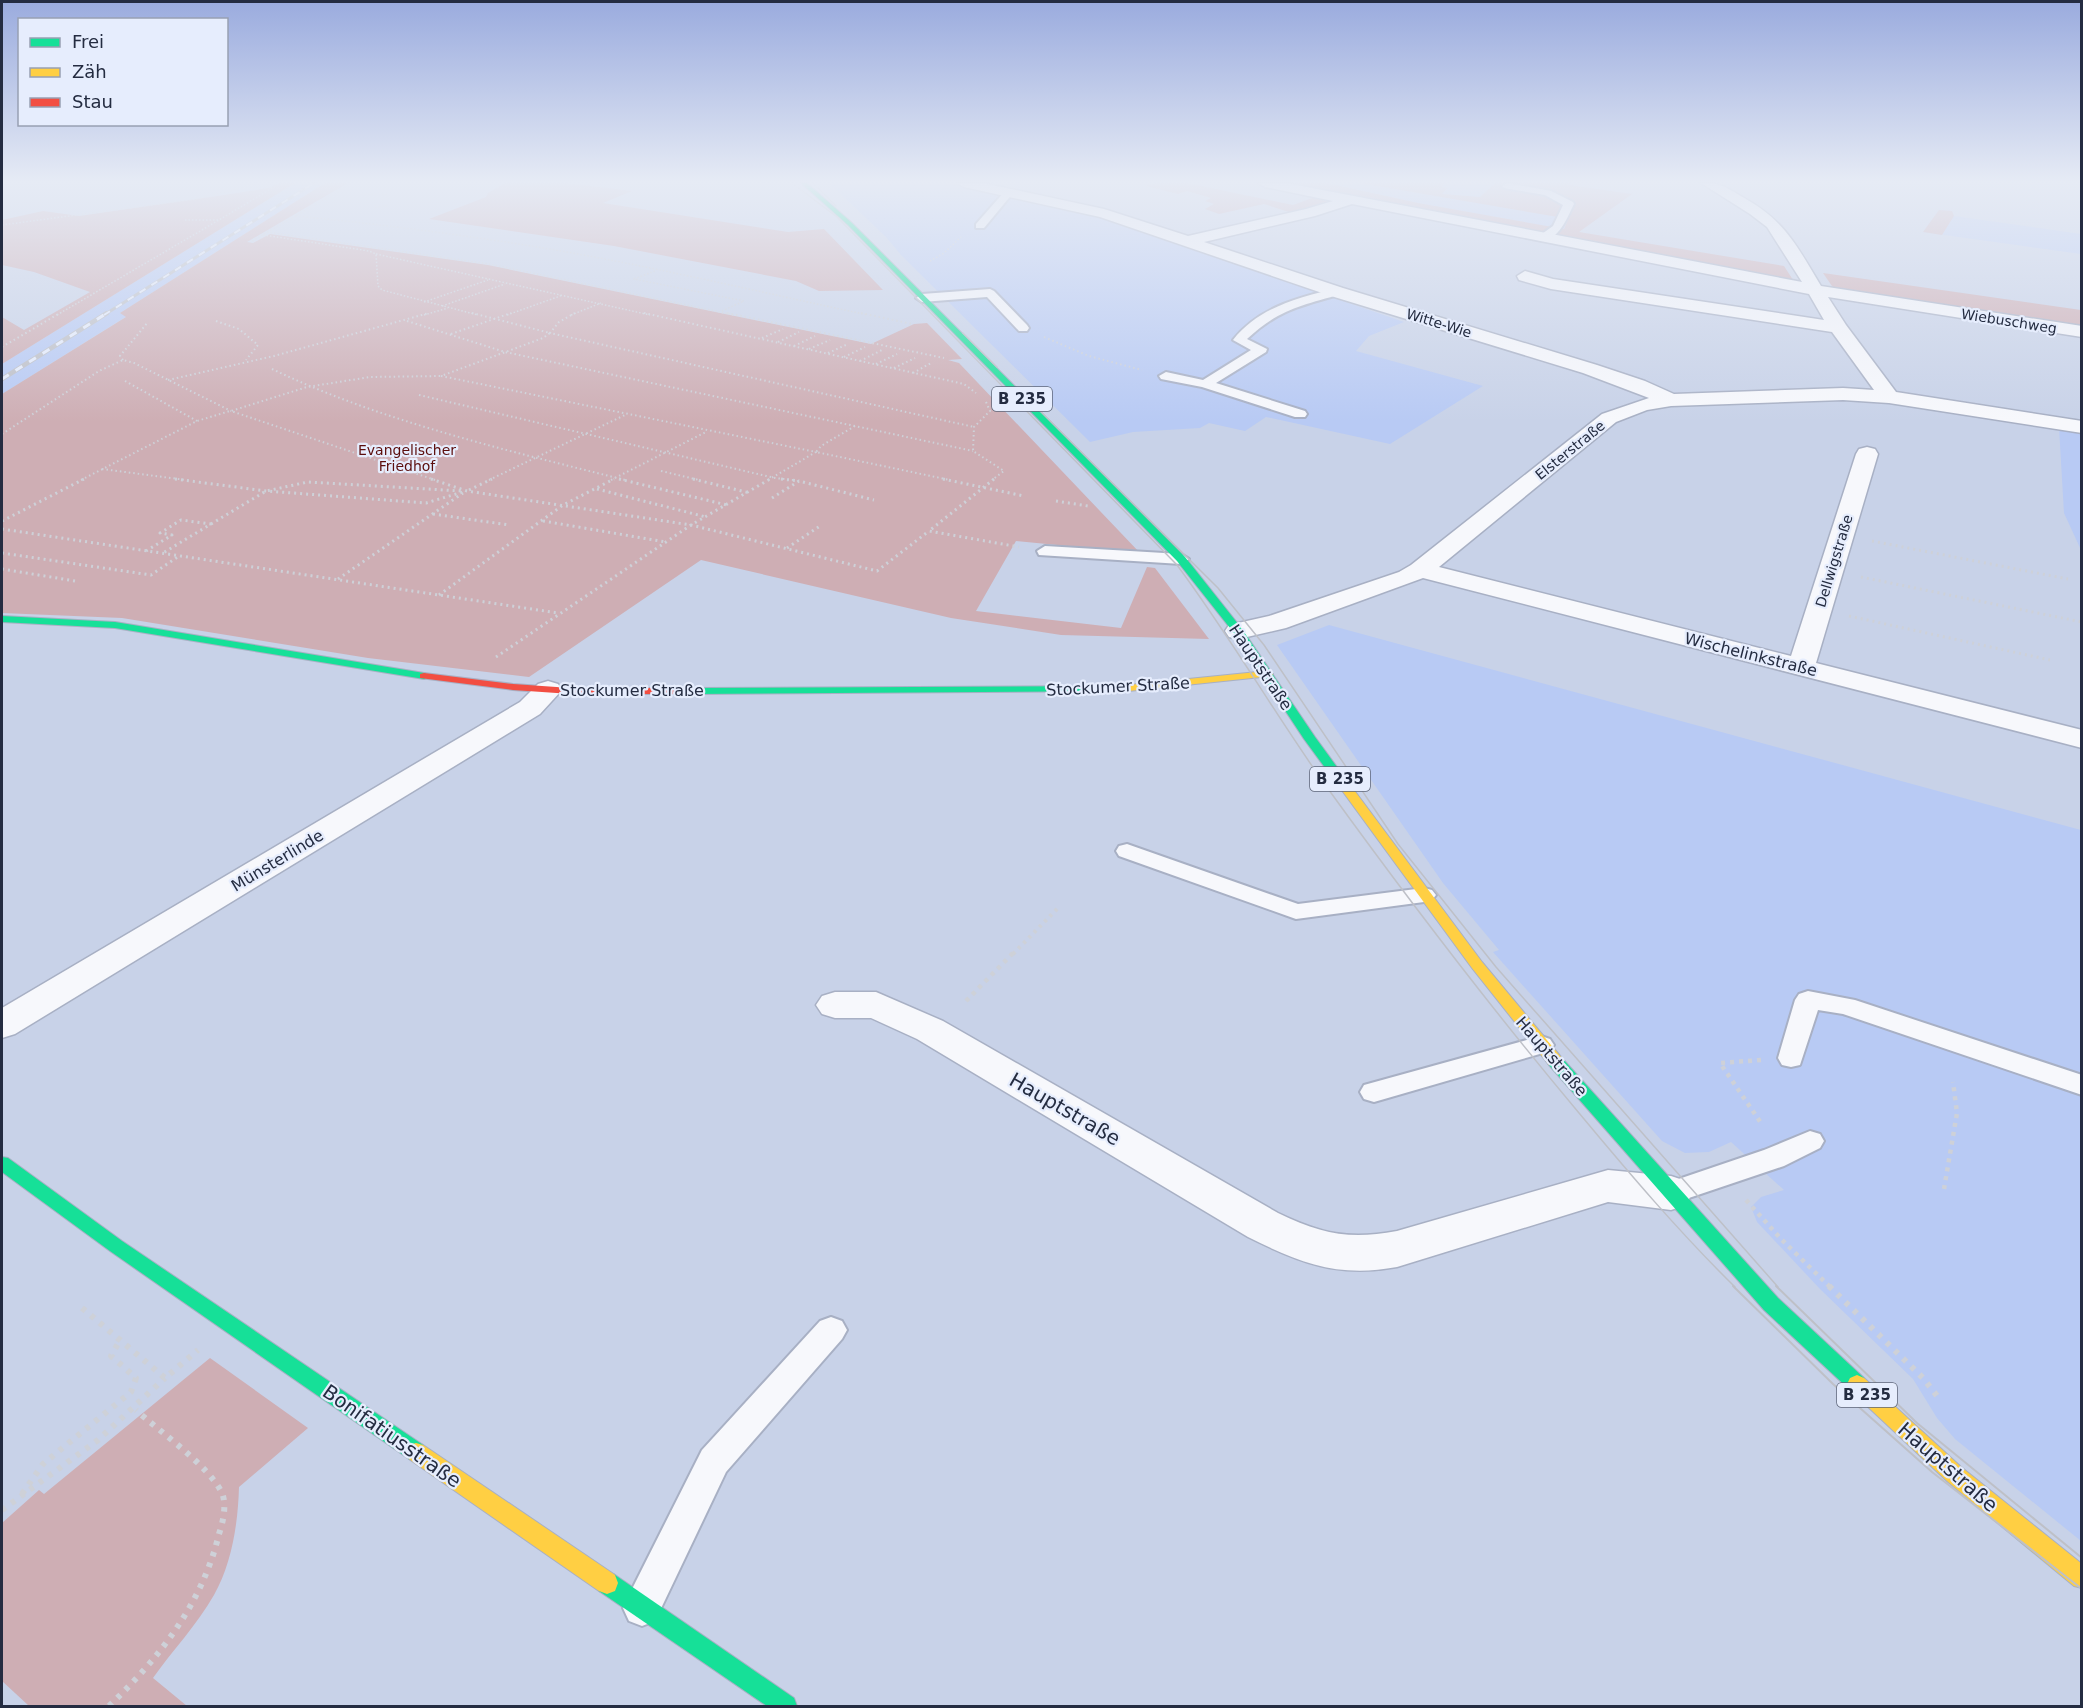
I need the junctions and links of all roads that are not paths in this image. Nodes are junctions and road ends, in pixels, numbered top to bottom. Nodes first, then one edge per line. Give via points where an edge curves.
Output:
1 (888, 263) edge
2 (1251, 263) edge
3 (1673, 263) edge
4 (1799, 263) edge
5 (1525, 276) dead end
6 (1816, 290) junction
7 (1337, 292) junction
8 (922, 298) junction
9 (1838, 327) junction
10 (1023, 328) road end
11 (2082, 332) edge
12 (1166, 376) road end
13 (1204, 384) junction
14 (1889, 397) junction
15 (1671, 400) junction
16 (1300, 414) dead end
17 (2082, 427) edge
18 (1867, 454) dead end
19 (1046, 551) road end
20 (1180, 559) junction
21 (1420, 570) junction
22 (2, 619) edge
23 (1238, 632) junction
24 (1801, 667) junction
25 (1267, 674) junction
26 (548, 690) junction
27 (2082, 739) edge
28 (1127, 851) dead end
29 (1424, 895) junction
30 (835, 1005) dead end
31 (2, 1025) edge
32 (1541, 1045) junction
33 (1791, 1058) road end
34 (2082, 1085) edge
35 (1374, 1092) dead end
36 (1810, 1141) dead end
37 (2, 1163) edge
38 (1671, 1193) junction
39 (831, 1330) dead end
40 (2082, 1578) edge
41 (642, 1608) junction
42 (786, 1707) edge

1 - 8 main road, Hauptstraße / B 235
2 - 7 street, Witte-Wie
3 - 6 street, Wiebuschweg
4 - 6 street
5 - 9 street via 1551,284
6 - 9 street
6 - 11 street, Wiebuschweg
7 - 13 lane via 1282,308 1260,320 1239,340 1261,349
7 - 15 street, Witte-Wie via 1590,369
8 - 10 lane via 990,293
8 - 20 main road, Hauptstraße / B 235
9 - 14 street
12 - 13 lane
13 - 16 lane
14 - 15 street, Elsterstraße via 1843,393
14 - 17 street, Elsterstraße
15 - 21 street, Elsterstraße via 1642,405 1609,418
18 - 24 street, Dellwigstraße
19 - 20 lane
20 - 23 main road, Hauptstraße / B 235
21 - 23 street, Elsterstraße via 1408,578
21 - 24 street, Wischelinkstraße
22 - 26 main road, Stockumer Straße via 115,625 461,682
23 - 25 main road, Hauptstraße / B 235
24 - 27 street, Wischelinkstraße
25 - 26 main road, Stockumer Straße via 1153,687 1041,691
25 - 29 main road, Hauptstraße / B 235
26 - 31 street, Münsterlinde via 530,708
28 - 29 lane via 1296,912
29 - 32 main road, Hauptstraße / B 235
30 - 38 street, Hauptstraße via 876,1005 930,1030 1263,1225 1293,1240 1329,1250 1362,1254 1397,1249 1608,1186
32 - 35 lane
32 - 38 main road, Hauptstraße / B 235
33 - 34 lane via 1808,1000 1846,1006
36 - 38 lane via 1774,1158
37 - 41 main road, Bonifatiusstraße
38 - 40 main road, Hauptstraße / B 235 via 1819,1351 1954,1474
39 - 41 lane via 714,1461
41 - 42 main road, Bonifatiusstraße

